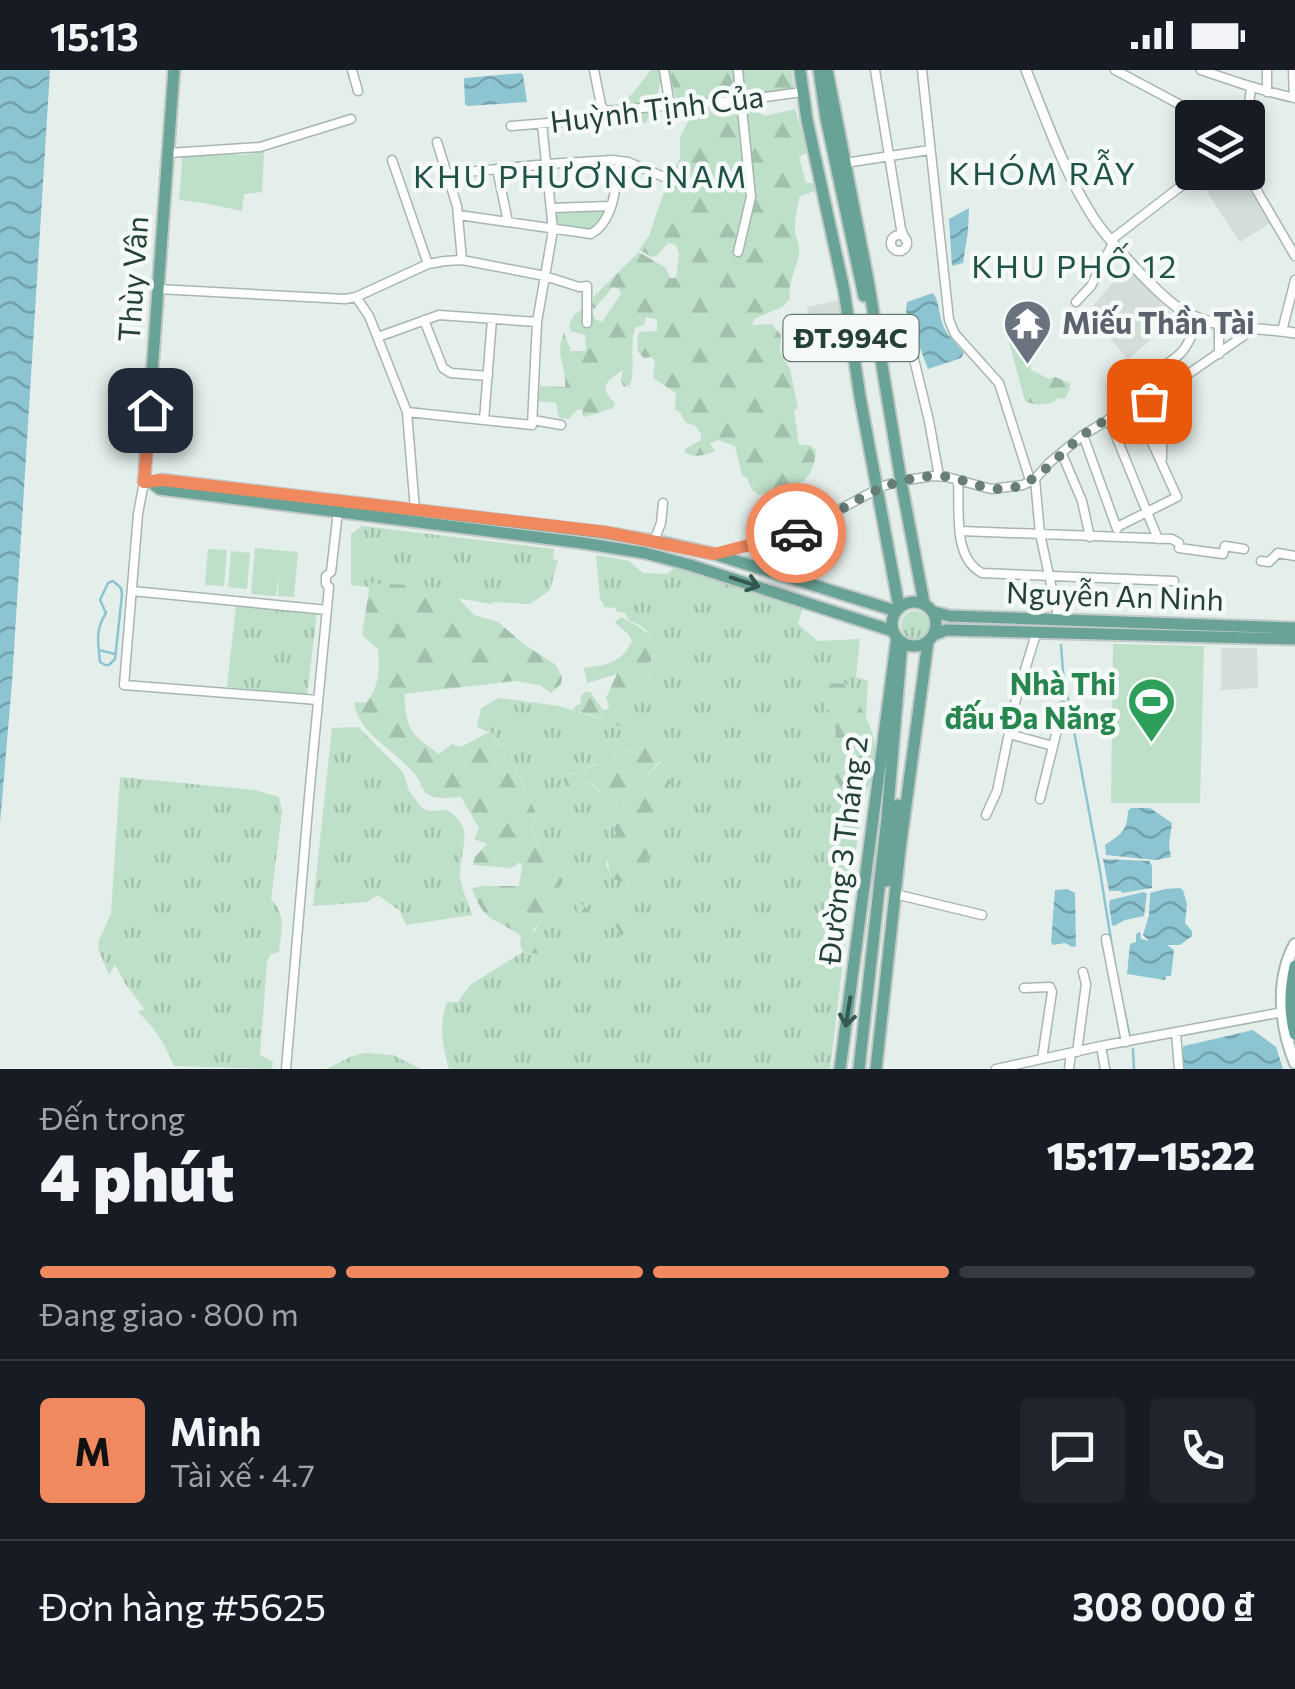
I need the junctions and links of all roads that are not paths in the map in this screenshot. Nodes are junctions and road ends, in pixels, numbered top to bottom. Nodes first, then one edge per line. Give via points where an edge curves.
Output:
1 (174, 70) edge
2 (352, 70) edge
3 (594, 70) edge
4 (664, 70) edge
5 (738, 70) edge
6 (802, 70) edge
7 (819, 70) edge
8 (827, 70) edge
9 (875, 70) edge
10 (922, 70) edge
11 (1026, 70) edge
12 (1115, 70) edge
13 (1201, 70) edge
14 (1267, 70) edge
15 (1293, 70) edge
16 (1230, 74) edge
17 (826, 87) junction
18 (804, 89) junction
19 (1250, 89) junction
20 (358, 90) dead end
21 (1266, 92) junction
22 (1294, 98) edge
23 (741, 100) junction
24 (1249, 100) edge
25 (1175, 103) edge
26 (670, 106) junction
27 (605, 111) junction
28 (351, 120) dead end
29 (542, 124) junction
30 (512, 126) dead end
31 (438, 142) dead end
32 (929, 150) junction
33 (169, 153) junction
34 (890, 157) junction
35 (392, 160) dead end
36 (620, 160) junction
37 (845, 163) junction
38 (547, 164) junction
39 (497, 169) junction
40 (446, 174) junction
41 (664, 178) dead end
42 (1175, 190) edge
43 (1256, 190) edge
44 (610, 206) junction
45 (551, 208) junction
46 (459, 215) junction
47 (508, 222) junction
48 (552, 230) junction
49 (906, 239) dead end
50 (1112, 242) junction
51 (738, 252) dead end
52 (1295, 256) edge
53 (462, 260) junction
54 (428, 264) junction
55 (852, 268) junction
56 (545, 276) junction
57 (1295, 280) edge
58 (158, 289) junction
59 (356, 298) junction
60 (1076, 302) dead end
61 (492, 318) junction
62 (1199, 318) junction
63 (424, 320) junction
64 (537, 322) junction
65 (588, 323) dead end
66 (1219, 323) junction
67 (1255, 328) junction
68 (1282, 331) junction
69 (1295, 332) edge
70 (378, 336) junction
71 (1218, 354) junction
72 (913, 355) dead end
73 (1152, 372) dead end
74 (488, 376) junction
75 (1152, 399) junction
76 (1139, 406) junction
77 (407, 412) junction
78 (1108, 419) junction
79 (484, 420) junction
80 (532, 423) junction
81 (561, 425) dead end
82 (1083, 435) junction
83 (1062, 454) junction
84 (1161, 462) junction
85 (939, 476) junction
86 (1032, 479) junction
87 (958, 480) junction
88 (148, 483) junction
89 (889, 484) junction
90 (663, 503) dead end
91 (338, 506) junction
92 (415, 510) junction
93 (1148, 511) junction
94 (1117, 528) junction
95 (960, 531) junction
96 (1040, 534) junction
97 (583, 536) junction
98 (1090, 537) junction
99 (1121, 538) junction
100 (1158, 539) junction
101 (654, 541) junction
102 (1244, 549) dead end
103 (692, 550) junction
104 (714, 554) junction
105 (1295, 556) edge
106 (1262, 561) dead end
107 (690, 565) junction
108 (706, 570) junction
109 (1049, 576) junction
110 (1174, 581) dead end
111 (132, 591) junction
112 (912, 606) junction
113 (327, 610) junction
114 (1060, 621) junction
115 (1295, 628) edge
116 (1153, 629) junction
117 (1036, 634) junction
118 (897, 637) junction
119 (1295, 639) edge
120 (928, 640) junction
121 (318, 700) junction
122 (1063, 706) dead end
123 (1009, 734) junction
124 (1053, 746) junction
125 (1040, 799) dead end
126 (986, 815) dead end
127 (895, 894) junction
128 (982, 915) dead end
129 (1106, 939) dead end
130 (1295, 944) edge
131 (1295, 966) edge
132 (1082, 972) dead end
133 (1024, 988) dead end
134 (1283, 1012) junction
135 (1176, 1033) junction
136 (1295, 1034) edge
137 (1126, 1042) junction
138 (1101, 1046) junction
139 (1074, 1052) junction
140 (1042, 1059) junction
141 (1295, 1063) edge
142 (286, 1069) edge
143 (840, 1069) edge
144 (862, 1069) edge
145 (876, 1069) edge
146 (996, 1069) edge
147 (1069, 1069) edge
148 (1105, 1069) edge
149 (1178, 1069) edge

1 - 33 main road, Thùy Vân
2 - 20 street
3 - 27 street
4 - 26 street
5 - 23 street
6 - 18 main road, ĐT.994C
7 - 17 main road, ĐT.994C
8 - 17 main road, ĐT.994C
9 - 34 street
10 - 32 street
11 - 50 street via 1075,186
12 - 25 street
13 - 16 street
14 - 21 street
15 - 22 street
16 - 19 street
17 - 37 main road, ĐT.994C
17 - 55 main road, ĐT.994C
18 - 23 street, Huỳnh Tịnh Của
18 - 55 main road, ĐT.994C
19 - 21 street
19 - 24 street
21 - 22 street
23 - 26 street, Huỳnh Tịnh Của
23 - 51 street via 750,197
26 - 27 street, Huỳnh Tịnh Của
27 - 29 street, Huỳnh Tịnh Của via 598,119
28 - 33 street via 260,147
29 - 30 street, Huỳnh Tịnh Của
29 - 38 street
31 - 40 street
32 - 34 street
32 - 86 street via 951,328 999,383
33 - 58 main road, Thùy Vân
34 - 37 street
34 - 49 street
35 - 54 street
36 - 38 street
36 - 41 street
36 - 44 street
37 - 55 main road, ĐT.994C
38 - 39 street
38 - 45 street
39 - 40 street
39 - 47 street
40 - 46 street
42 - 50 street
43 - 52 street
44 - 45 street
44 - 48 street via 604,225 591,234
45 - 48 street
46 - 47 street
46 - 53 street
47 - 48 street
48 - 56 street
50 - 60 street
50 - 62 street via 1170,301
53 - 54 street
53 - 56 street
54 - 59 street
55 - 89 main road, ĐT.994C
55 - 89 main road, ĐT.994C via 863,382
56 - 64 street
56 - 65 street via 587,286
57 - 68 street
58 - 59 street
58 - 88 main road, Thùy Vân
59 - 70 street
61 - 63 street
61 - 64 street
61 - 74 street
62 - 66 street
62 - 73 street via 1187,348
63 - 70 street
63 - 74 street via 443,368
64 - 80 street
66 - 67 street
66 - 71 street
67 - 68 street
67 - 71 street
68 - 69 street
70 - 77 street
71 - 75 street
72 - 85 street
74 - 79 street
75 - 76 street
75 - 84 street via 1162,419
76 - 78 street
76 - 84 street
77 - 79 street
77 - 92 street
78 - 82 street
78 - 93 street
79 - 80 street
80 - 81 street
82 - 83 street
82 - 94 street
83 - 86 street
83 - 98 street
84 - 93 street via 1177,496
85 - 87 street
85 - 89 street
86 - 87 street via 992,489
86 - 96 street
87 - 95 street
88 - 91 main road, Nguyễn An Ninh
88 - 111 street via 138,514
89 - 104 street via 800,531
89 - 112 main road, ĐT.994C
89 - 112 main road, ĐT.994C
90 - 101 street
91 - 92 main road, Nguyễn An Ninh
91 - 97 main road, Nguyễn An Ninh
91 - 113 street
92 - 97 main road, Nguyễn An Ninh
93 - 94 street
93 - 100 street
94 - 99 street
95 - 96 street
95 - 109 street via 976,570
96 - 98 street
96 - 109 street
97 - 101 main road, Nguyễn An Ninh
97 - 107 main road, Nguyễn An Ninh
98 - 99 street
99 - 100 street
100 - 102 street via 1223,554 1225,546
101 - 103 main road, Nguyễn An Ninh
103 - 104 main road, Nguyễn An Ninh
103 - 107 main road
104 - 108 main road
104 - 112 main road, Nguyễn An Ninh
105 - 106 street via 1278,553
107 - 108 main road, Nguyễn An Ninh
108 -> 118 main road, Nguyễn An Ninh
109 - 110 street
109 - 114 street
111 - 113 street
111 - 121 street via 124,685
112 - 114 main road, Nguyễn An Ninh via 950,616
112 - 118 main road, ĐT.994C via 892,624
112 - 120 main road, ĐT.994C via 937,619
113 - 121 street
114 - 116 main road, Nguyễn An Ninh
115 - 116 main road, Nguyễn An Ninh
116 - 117 main road, Nguyễn An Ninh
116 - 119 main road, Nguyễn An Ninh
117 - 120 main road, Nguyễn An Ninh via 946,630
117 - 123 street
118 - 120 main road via 914,646
118 -> 143 main road, Đường 3 Tháng 2 / ĐT.994C
118 - 144 main road, Đường 3 Tháng 2 / ĐT.994C
120 - 127 main road, Đường 3 Tháng 2 / ĐT.994C
120 - 144 main road, Đường 3 Tháng 2 / ĐT.994C
121 - 142 street
122 - 124 street
123 - 124 street
123 - 126 street
124 - 125 street
127 - 128 street
127 - 145 main road, Đường 3 Tháng 2 / ĐT.994C
129 - 137 street
130 - 134 main road via 1284,970
131 - 136 main road
132 - 139 street via 1086,984
133 - 140 street via 1052,992
134 - 135 street
134 - 141 main road
135 - 137 street
135 - 149 street
137 - 138 street
138 - 139 street
138 - 148 street
139 - 140 street
139 - 147 street
140 - 146 street

